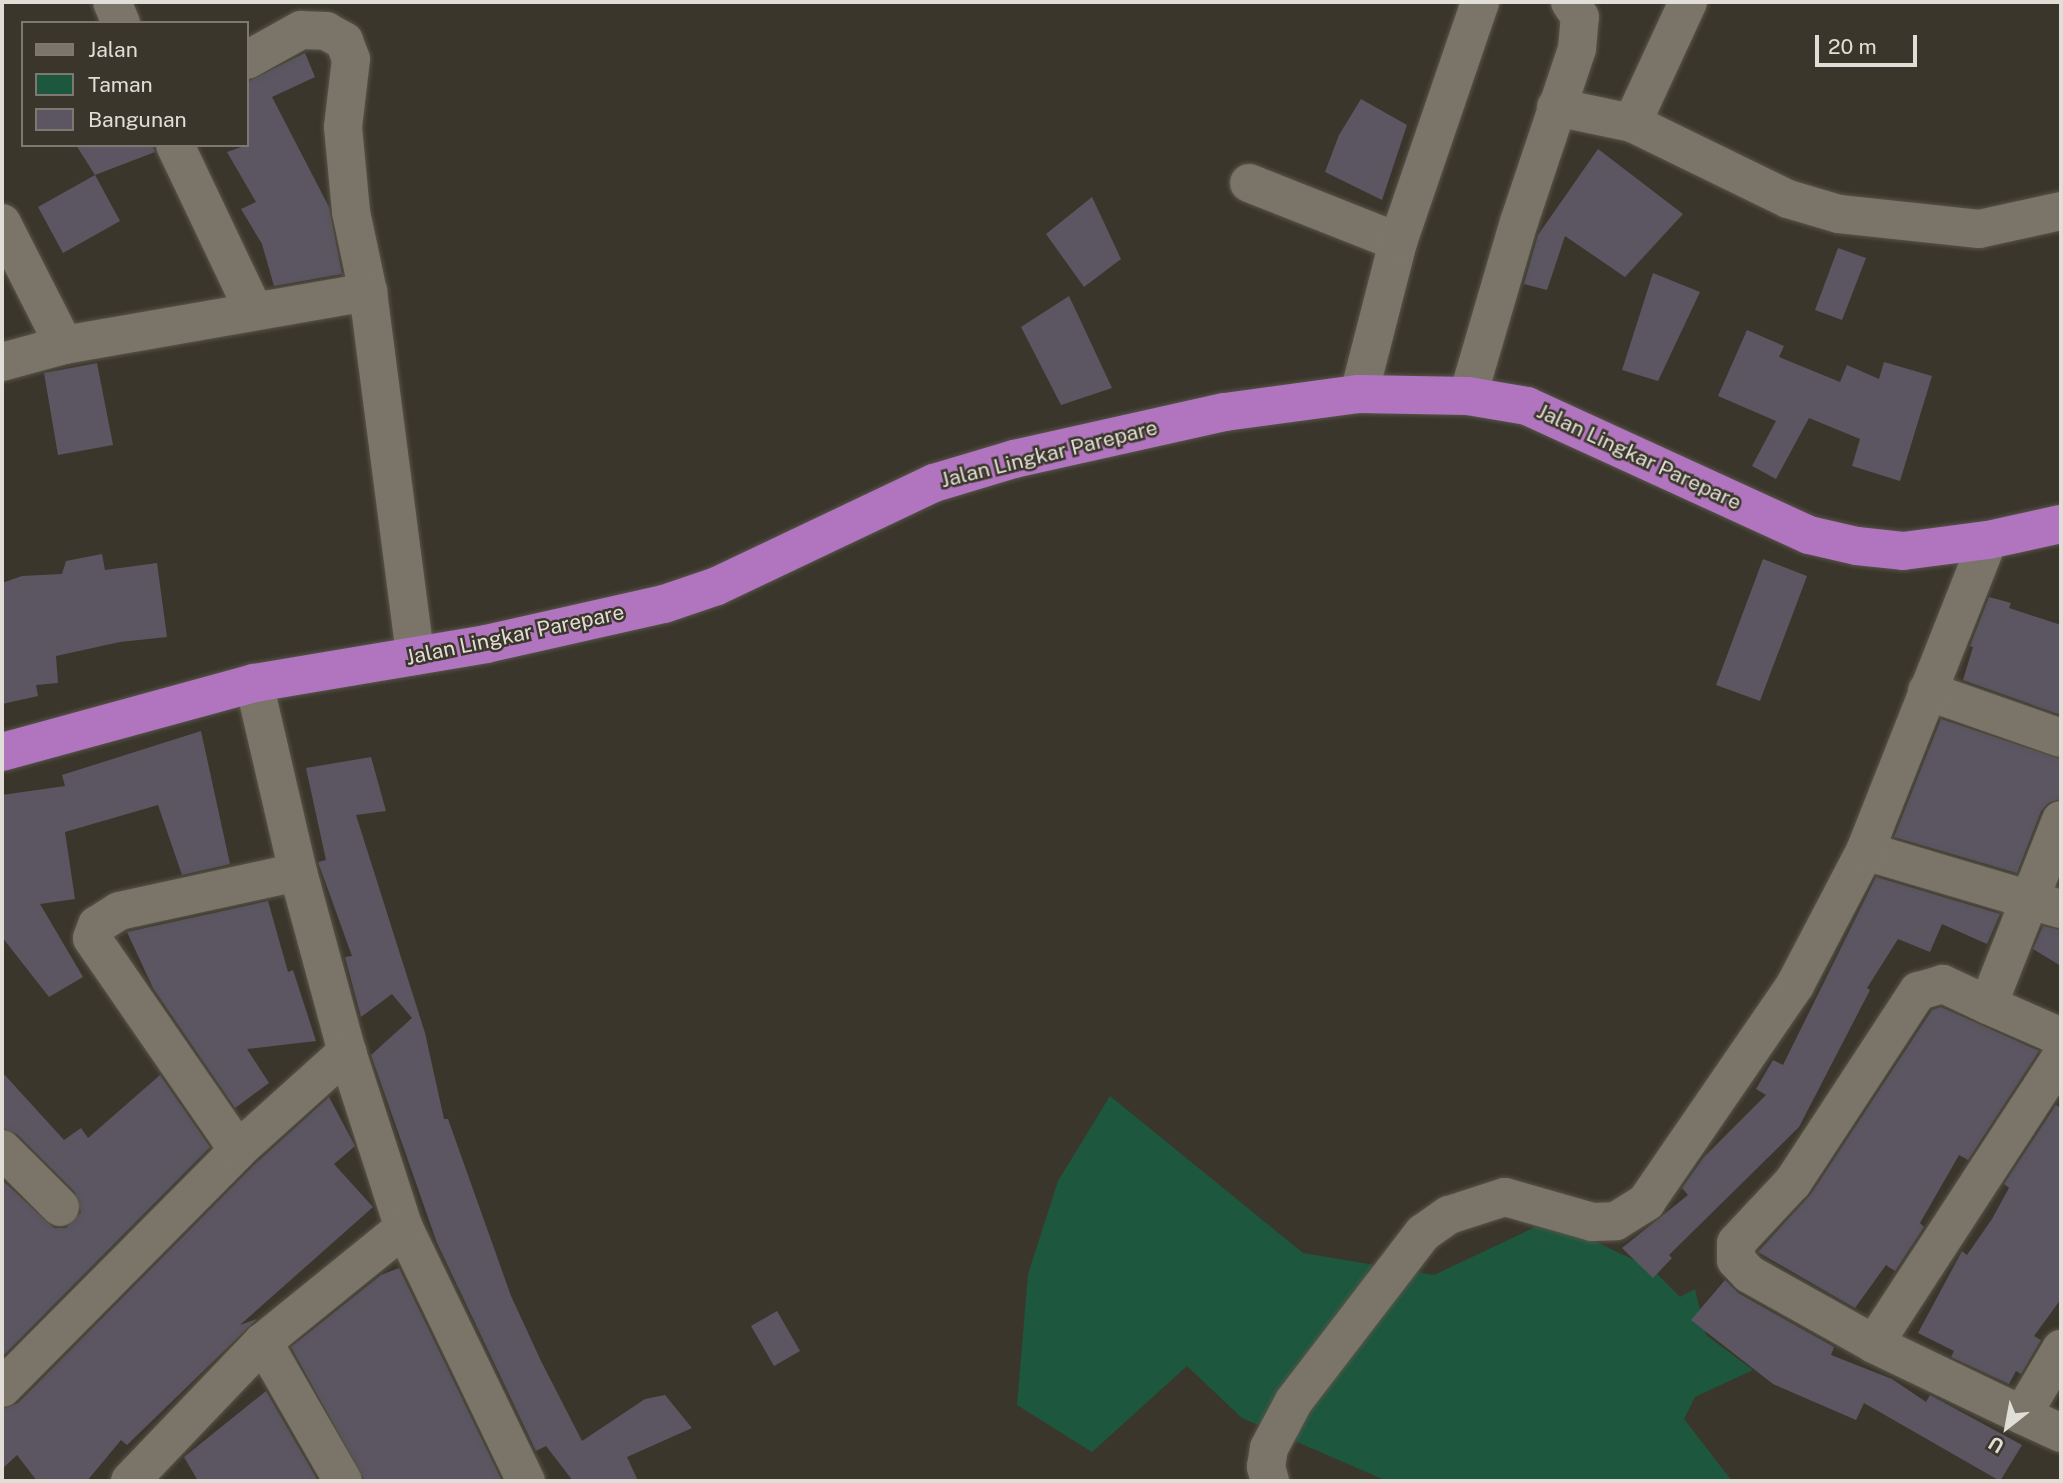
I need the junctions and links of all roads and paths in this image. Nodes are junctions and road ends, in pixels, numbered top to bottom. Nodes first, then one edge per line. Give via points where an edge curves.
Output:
1 (112, 2) edge
2 (1480, 2) edge
3 (1570, 2) edge
4 (1688, 2) edge
5 (120, 21) edge
6 (248, 59) edge
7 (1556, 107) junction
8 (1632, 123) junction
9 (176, 147) edge
10 (1249, 183) dead end
11 (2061, 211) edge
12 (2, 223) edge
13 (1398, 242) junction
14 (368, 292) junction
15 (254, 311) junction
16 (64, 345) junction
17 (2, 362) edge
18 (1359, 394) junction
19 (1468, 396) junction
20 (2061, 524) edge
21 (1988, 540) junction
22 (415, 656) junction
23 (254, 683) junction
24 (1927, 691) junction
25 (2061, 738) edge
26 (2, 752) edge
27 (2061, 820) edge
28 (1866, 851) junction
29 (298, 872) junction
30 (2046, 904) edge
31 (1988, 1005) junction
32 (2061, 1037) edge
33 (346, 1052) junction
34 (2061, 1057) edge
35 (2, 1149) edge
36 (238, 1150) junction
37 (61, 1207) dead end
38 (404, 1228) junction
39 (263, 1342) junction
40 (1874, 1344) junction
41 (2061, 1349) edge
42 (2, 1388) edge
43 (2022, 1415) junction
44 (2061, 1433) edge
45 (150, 1474) edge
46 (343, 1481) edge
47 (526, 1481) edge
48 (1270, 1481) edge

1 - 5 street
2 - 13 street
3 - 7 street via 1580,17 1582,31
4 - 8 street
6 - 14 street via 301,30 326,31 344,41 351,59 343,127 351,212
7 - 8 street
7 - 19 street
8 - 11 street via 1788,200 1839,214 1979,229
9 - 15 street
10 - 13 street
12 - 16 street
13 - 18 street
14 - 15 street
14 - 22 street
15 - 16 street
16 - 17 street
18 - 19 highway, Jalan Lingkar Parepare
18 - 22 highway, Jalan Lingkar Parepare via 1225,412 1014,459 934,483 696,593 579,625
19 - 21 highway, Jalan Lingkar Parepare via 1527,406 1572,424 1809,535 1902,551
20 - 21 highway, Jalan Lingkar Parepare
21 - 24 street
22 - 23 highway, Jalan Lingkar Parepare
23 - 26 highway, Jalan Lingkar Parepare
23 - 29 street
24 - 25 street
24 - 28 street
27 - 30 street
28 - 30 street
28 - 48 street via 1795,985 1646,1202 1616,1222 1592,1222 1505,1197 1449,1215 1423,1233 1294,1401 1269,1448 1266,1467
29 - 33 street
29 - 36 street via 119,911 97,925 92,938
30 - 31 street
31 - 32 street
31 - 40 street via 1943,984 1932,983 1918,991 1793,1182 1736,1243 1736,1260 1749,1274
33 - 36 street
33 - 38 street
34 - 40 street
35 - 37 street
36 - 42 street
38 - 39 street
38 - 47 street
39 - 45 street
39 - 46 street
40 - 43 street
41 - 43 street
43 - 44 street

